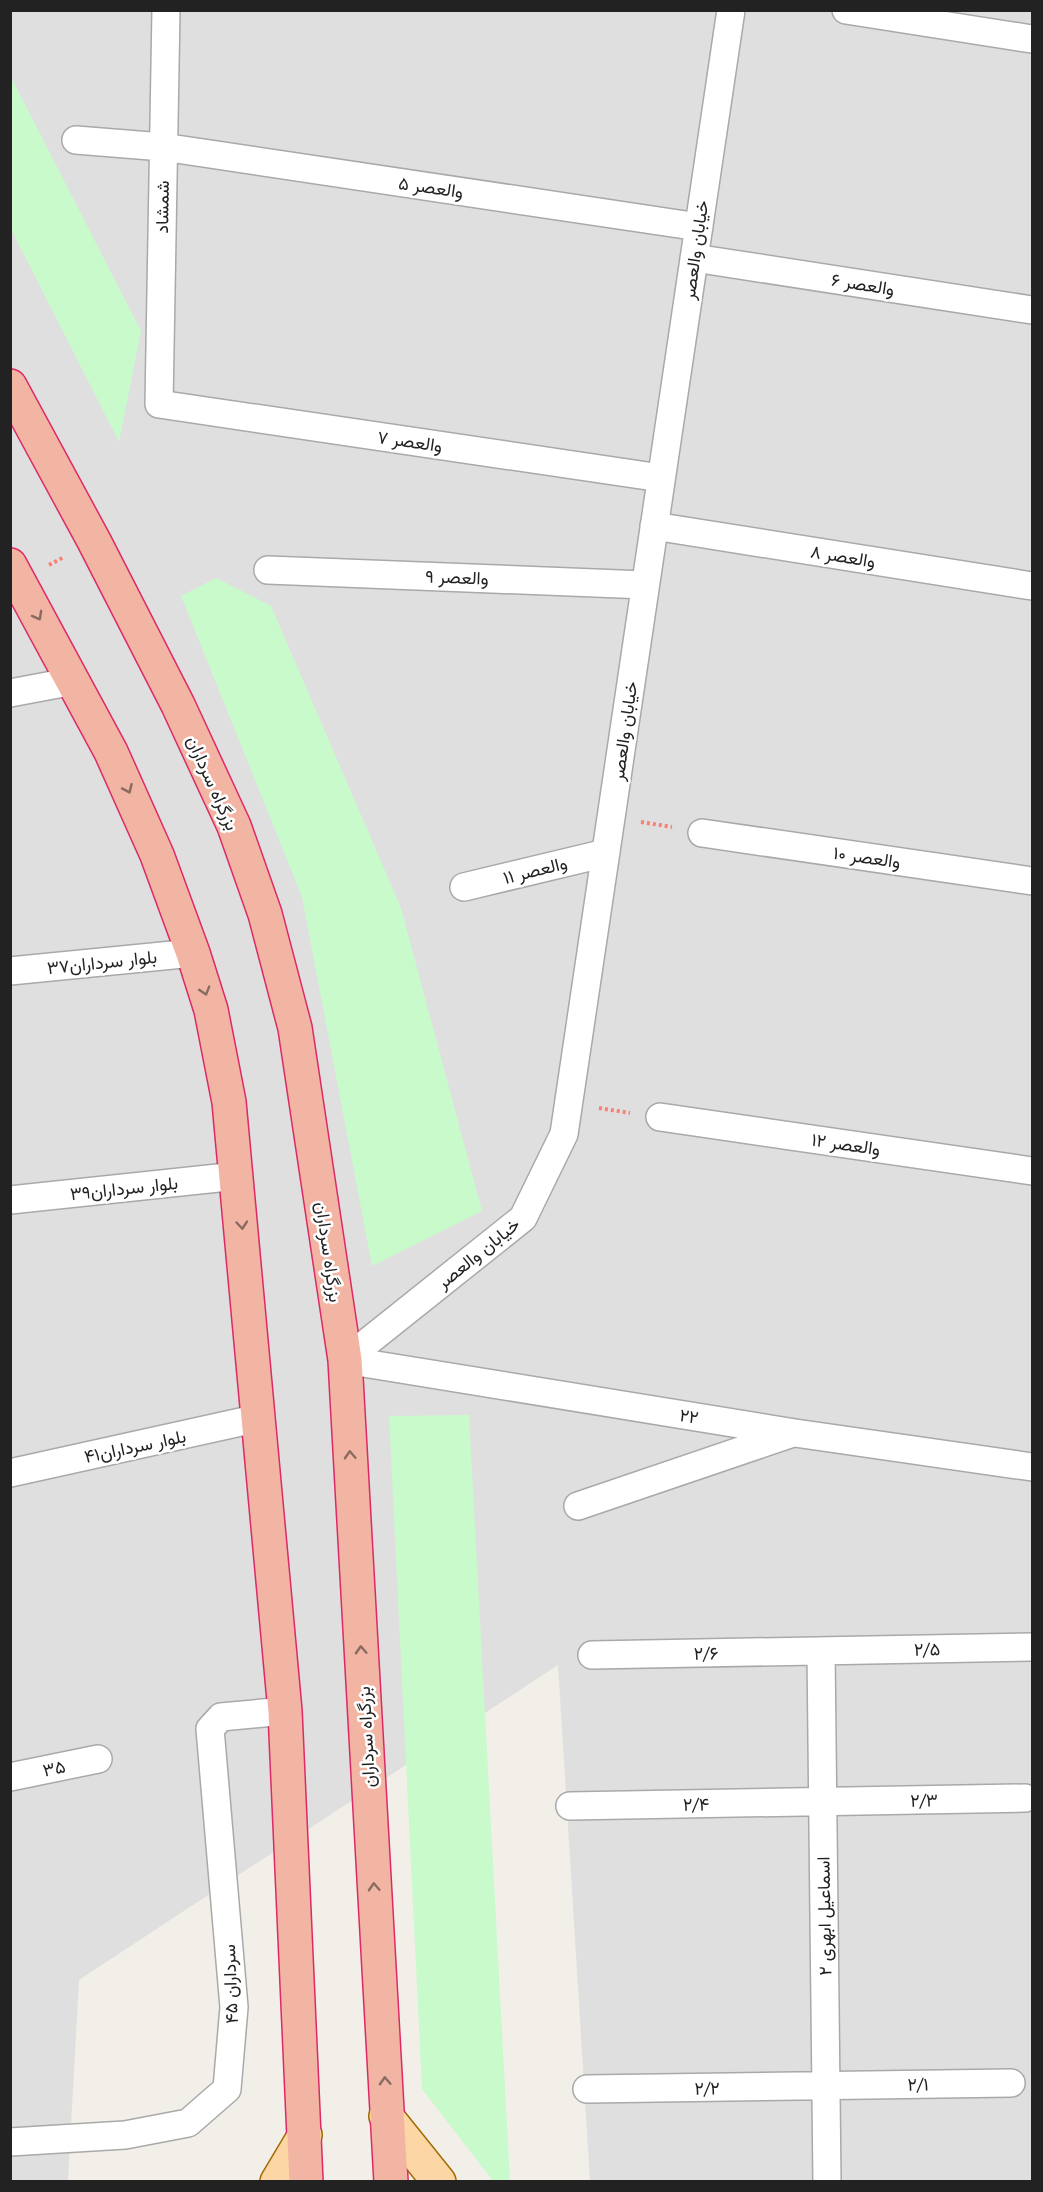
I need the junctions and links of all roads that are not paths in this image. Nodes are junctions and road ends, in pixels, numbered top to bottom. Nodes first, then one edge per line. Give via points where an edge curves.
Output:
1 (166, 10) edge
2 (731, 10) edge
3 (846, 10) edge
4 (1032, 39) edge
5 (76, 140) dead end
6 (163, 147) junction
7 (699, 227) junction
8 (694, 258) junction
9 (1032, 310) edge
10 (10, 386) edge
11 (159, 404) joint
12 (661, 478) junction
13 (654, 526) junction
14 (268, 570) dead end
15 (15, 573) edge
16 (645, 585) junction
17 (1032, 586) edge
18 (74, 681) junction
19 (10, 693) edge
20 (702, 833) road end
21 (606, 853) junction
22 (1032, 881) edge
23 (464, 887) dead end
24 (193, 953) junction
25 (10, 971) edge
26 (660, 1117) road end
27 (1032, 1171) edge
28 (237, 1176) junction
29 (10, 1200) edge
30 (345, 1360) junction
31 (259, 1418) junction
32 (795, 1433) junction
33 (1032, 1467) edge
34 (10, 1473) edge
35 (578, 1506) dead end
36 (1032, 1647) edge
37 (820, 1651) junction
38 (592, 1655) dead end
39 (285, 1711) junction
40 (98, 1759) dead end
41 (10, 1777) edge
42 (1025, 1798) dead end
43 (822, 1802) junction
44 (570, 1806) dead end
45 (1011, 2083) dead end
46 (826, 2086) junction
47 (587, 2090) dead end
48 (386, 2116) junction
49 (305, 2134) junction
50 (10, 2142) edge
51 (277, 2181) edge
52 (306, 2181) edge
53 (391, 2181) edge
54 (439, 2181) edge
55 (827, 2181) edge

1 - 6 street, شمشاد
2 - 7 street, خیابان والعصر
3 - 4 street
5 - 6 street, والعصر ۵
6 - 7 street, والعصر ۵
6 - 11 street, شمشاد
7 - 8 street, خیابان والعصر
8 - 9 street, والعصر ۶
8 - 12 street, خیابان والعصر
10 - 30 highway, بزرگراه سرداران via 178,705 234,826 266,914 295,1028
11 - 12 street, والعصر ۷
12 - 13 street, خیابان والعصر
13 - 16 street, خیابان والعصر
13 - 17 street, والعصر ۸
14 - 16 street, والعصر ۹
15 -> 18 highway
16 - 21 street, خیابان والعصر
18 - 19 street
18 -> 24 highway via 157,855
20 - 22 street, والعصر ۱۰
21 - 23 street, والعصر ۱۱
21 - 30 street, خیابان والعصر via 564,1134 523,1218
24 - 25 street, بلوار سرداران۳۷
24 -> 28 highway via 211,1010 229,1102
26 - 27 street, والعصر ۱۲
28 - 29 street, بلوار سرداران۳۹
28 -> 31 highway
30 - 32 street, ۲۲
48 -> 30 highway, بزرگراه سرداران
31 - 34 street, بلوار سرداران۴۱
31 - 39 highway
32 - 33 street, ۲۲
32 - 35 street
36 - 37 street, ۲/۵
37 - 38 street, ۲/۶
37 - 43 street, اسماعیل ابهری ۲
39 - 49 highway
39 - 50 street, سرداران ۴۵ via 221,1717 210,1729 234,2007 227,2089 188,2123 125,2135
40 - 41 street, ۳۵
42 - 43 street, ۲/۳
43 - 44 street, ۲/۴
43 - 46 street, اسماعیل ابهری ۲
45 - 46 street, ۲/۱
46 - 47 street, ۲/۲
46 - 55 street, اسماعیل ابهری ۲
48 - 53 highway, بزرگراه سرداران
48 - 54 main road
49 - 51 main road
49 - 52 highway

